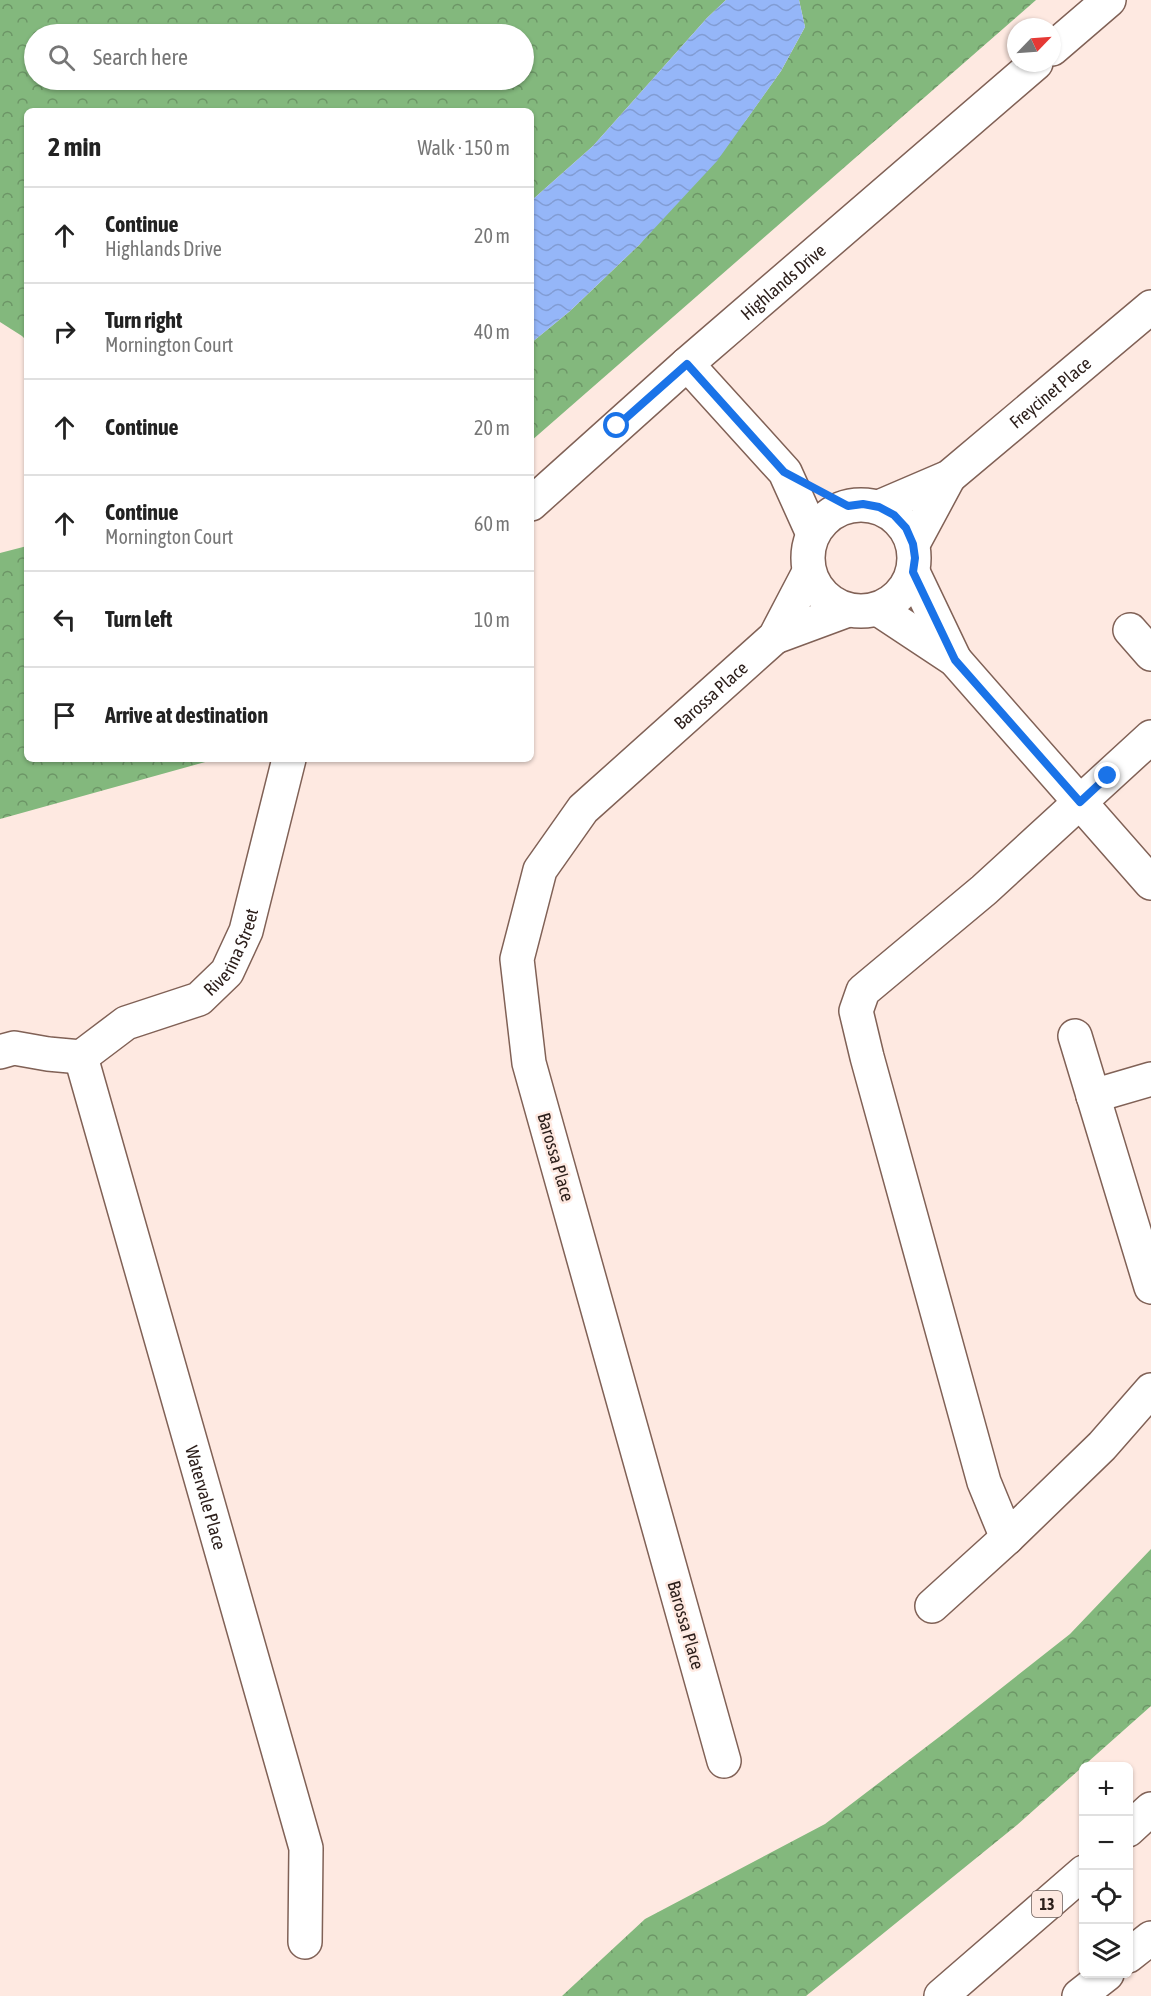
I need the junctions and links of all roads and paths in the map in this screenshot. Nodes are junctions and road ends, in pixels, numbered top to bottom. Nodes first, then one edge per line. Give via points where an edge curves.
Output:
1 (1109, 0) edge
2 (1061, 42) edge
3 (1026, 72) edge
4 (1151, 307) edge
5 (687, 364) junction
6 (784, 472) junction
7 (949, 477) junction
8 (534, 501) edge
9 (863, 507) junction
10 (813, 534) junction
11 (913, 558) junction
12 (809, 572) junction
13 (863, 610) junction
14 (1130, 630) dead end
15 (775, 637) junction
16 (1151, 654) edge
17 (955, 660) junction
18 (1151, 737) edge
19 (288, 762) edge
20 (1080, 802) junction
21 (1151, 883) edge
22 (1076, 1036) dead end
23 (0, 1053) edge
24 (81, 1057) junction
25 (1151, 1078) edge
26 (1093, 1096) junction
27 (1151, 1287) edge
28 (1151, 1390) edge
29 (1007, 1538) junction
30 (932, 1606) dead end
31 (724, 1761) dead end
32 (1151, 1809) edge
33 (1133, 1825) edge
34 (1079, 1875) edge
35 (1151, 1938) edge
36 (305, 1942) dead end
37 (1133, 1952) edge
38 (1102, 1978) edge
39 (941, 1996) edge
40 (1079, 1996) edge

1 - 2 main road
3 - 5 main road, Highlands Drive
4 - 7 main road, Freycinet Place
5 - 6 main road
5 - 8 main road, Highlands Drive
6 - 9 main road
6 - 10 main road
7 - 9 main road, Freycinet Place
7 - 11 main road, Freycinet Place
9 - 10 main road via 834,512
9 - 11 main road via 894,515 906,528
10 - 12 main road via 807,553
11 - 13 main road via 906,588 894,601
11 - 17 main road
12 - 13 main road via 817,589 831,602
12 - 15 main road, Barossa Place
13 - 15 main road, Barossa Place
13 - 17 main road
14 - 16 main road
15 - 31 main road, Barossa Place via 583,809 540,870 516,959 529,1063
17 - 20 main road
18 - 20 main road
19 - 24 main road, Riverina Street via 246,932 227,972 199,999 126,1023
20 - 21 main road
20 - 29 main road via 984,890 863,991 856,1011 981,1470
22 - 26 main road
23 - 24 main road via 14,1048
24 - 36 main road, Watervale Place via 306,1848
25 - 26 main road
26 - 27 main road
28 - 29 main road via 1102,1446
29 - 30 main road
32 - 33 main road
34 - 39 main road, 13
35 - 37 main road
38 - 40 main road

